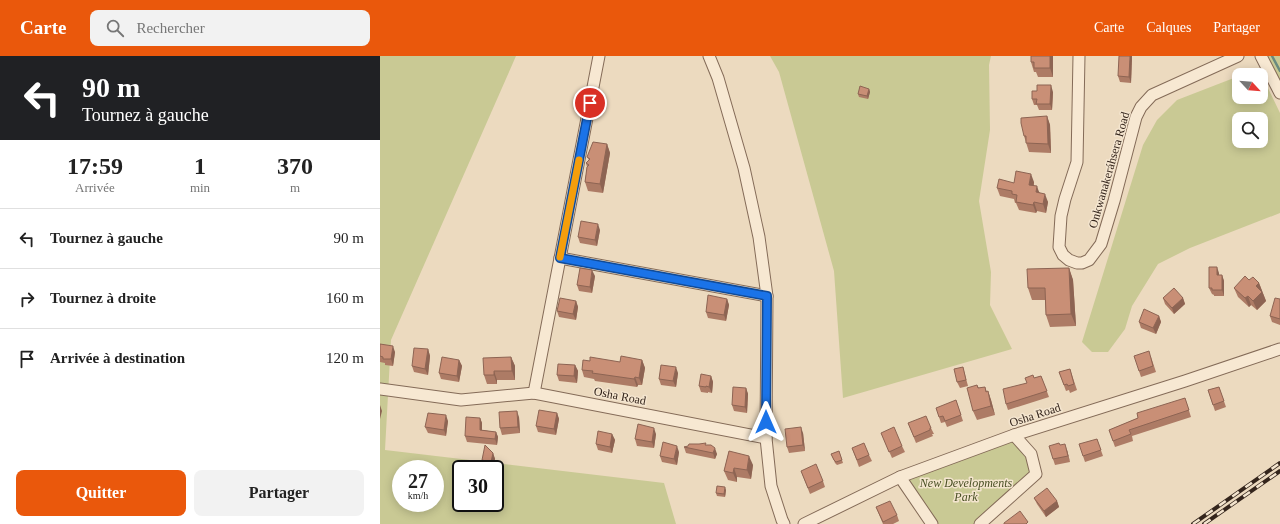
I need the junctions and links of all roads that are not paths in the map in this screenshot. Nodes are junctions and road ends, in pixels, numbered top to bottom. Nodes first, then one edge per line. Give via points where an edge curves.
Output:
1 (599, 56) edge
2 (709, 56) edge
3 (1079, 56) edge
4 (1238, 56) edge
5 (1261, 56) edge
6 (1280, 93) edge
7 (560, 258) junction
8 (767, 296) junction
9 (1280, 349) edge
10 (380, 389) edge
11 (534, 393) junction
12 (1014, 435) junction
13 (766, 438) junction
14 (900, 477) junction
15 (784, 524) edge
16 (804, 524) edge
17 (932, 524) edge
18 (980, 524) edge

1 - 7 street
2 - 8 street via 718,78 744,168 759,237
3 - 4 street, Onkwanakeráhsera Road via 1077,162 1064,199 1059,247 1063,255 1077,263 1089,260 1101,244 1141,107 1152,95
5 - 6 street
7 - 8 street
7 - 11 street
8 - 13 street
9 - 12 street, Osha Road
10 - 11 street, Osha Road via 461,400
11 - 13 street, Osha Road
12 - 14 street, Osha Road
12 - 18 street via 1031,454 1036,474
13 - 15 street via 771,486
14 - 16 street, Osha Road
14 - 17 street

